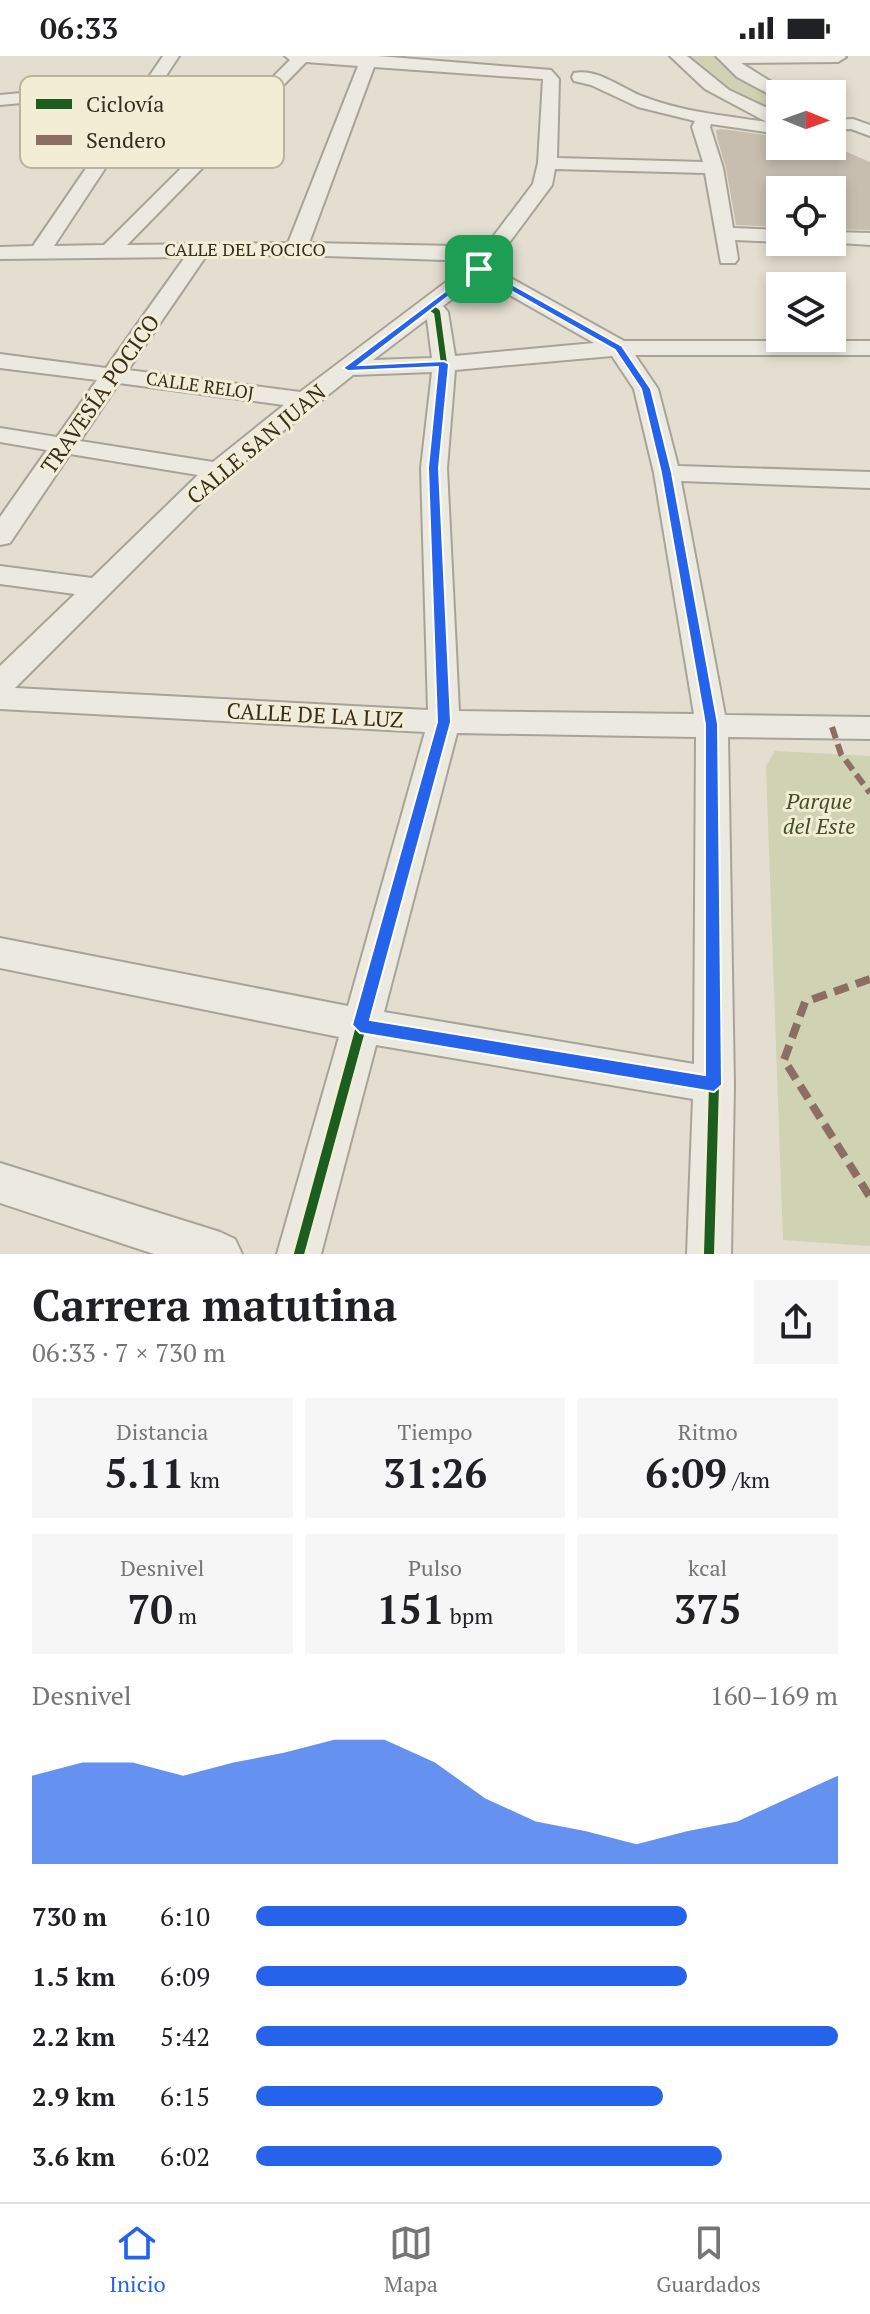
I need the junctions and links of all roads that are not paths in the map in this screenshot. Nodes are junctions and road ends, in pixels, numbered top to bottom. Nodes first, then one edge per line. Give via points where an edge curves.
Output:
1 (171, 56) edge
2 (293, 56) edge
3 (678, 56) edge
4 (302, 57) edge
5 (724, 57) edge
6 (838, 57) edge
7 (369, 59) edge
8 (547, 70) edge
9 (157, 76) edge
10 (283, 76) edge
11 (766, 87) edge
12 (20, 98) edge
13 (0, 100) edge
14 (705, 118) junction
15 (755, 119) junction
16 (766, 119) edge
17 (766, 123) edge
18 (870, 140) edge
19 (846, 141) edge
20 (547, 163) junction
21 (96, 168) edge
22 (192, 168) edge
23 (714, 168) junction
24 (725, 234) junction
25 (766, 235) edge
26 (846, 238) edge
27 (870, 239) edge
28 (296, 249) junction
29 (200, 250) junction
30 (110, 251) junction
31 (40, 252) junction
32 (0, 253) edge
33 (728, 259) dead end
34 (484, 263) junction
35 (430, 307) junction
36 (619, 348) junction
37 (870, 348) edge
38 (0, 361) edge
39 (444, 364) junction
40 (348, 368) junction
41 (115, 374) junction
42 (305, 400) junction
43 (0, 435) edge
44 (63, 444) junction
45 (218, 471) junction
46 (667, 473) junction
47 (870, 480) edge
48 (0, 537) edge
49 (0, 575) edge
50 (96, 588) junction
51 (0, 684) edge
52 (0, 698) edge
53 (444, 722) junction
54 (711, 724) junction
55 (870, 728) edge
56 (0, 953) edge
57 (360, 1025) junction
58 (714, 1085) junction
59 (0, 1183) edge
60 (220, 1254) edge
61 (299, 1254) edge
62 (709, 1254) edge

1 - 9 street
2 - 4 street
3 - 15 street
4 - 7 street
4 - 10 street
5 - 6 street
5 - 11 street
7 - 8 street
7 - 28 street
8 - 14 street via 567,81 580,77 599,82 642,103
8 - 20 street, CALLE SAN JUAN
12 - 13 street
14 - 15 street
14 - 23 street via 701,127
15 - 16 street
15 - 17 street
18 - 19 street
20 - 23 street
20 - 34 street, CALLE SAN JUAN via 542,185
21 - 31 street
22 - 30 street
23 - 24 street
24 - 25 street
24 - 33 street
26 - 27 street
28 - 29 street, CALLE DEL POCICO
28 - 34 street, CALLE DEL POCICO via 456,252
29 - 30 street, CALLE DEL POCICO
29 - 41 street, TRAVESÍA POCICO
30 - 31 street, CALLE DEL POCICO
31 - 32 street, CALLE DEL POCICO
34 - 35 street, CALLE SAN JUAN
34 - 36 street
35 - 39 street via 437,312
35 - 40 street, CALLE SAN JUAN
36 - 37 street
36 - 39 street
36 - 46 street via 646,389
38 - 41 street, CALLE RELOJ
39 - 40 street
39 - 53 street via 434,468
40 - 42 street, CALLE SAN JUAN
41 - 42 street, CALLE RELOJ
41 - 44 street, TRAVESÍA POCICO
42 - 45 street, CALLE SAN JUAN
43 - 44 street
44 - 45 street
44 - 48 street, TRAVESÍA POCICO
45 - 50 street, CALLE SAN JUAN
46 - 47 street
46 - 54 street
49 - 50 street
50 - 51 street, CALLE SAN JUAN
52 - 53 street, CALLE DE LA LUZ
53 - 54 street, CALLE DE LA LUZ
53 - 57 street
54 - 55 street, CALLE DE LA LUZ
54 - 58 street
56 - 57 street
57 - 58 street
57 - 61 street
58 - 62 street
59 - 60 street

